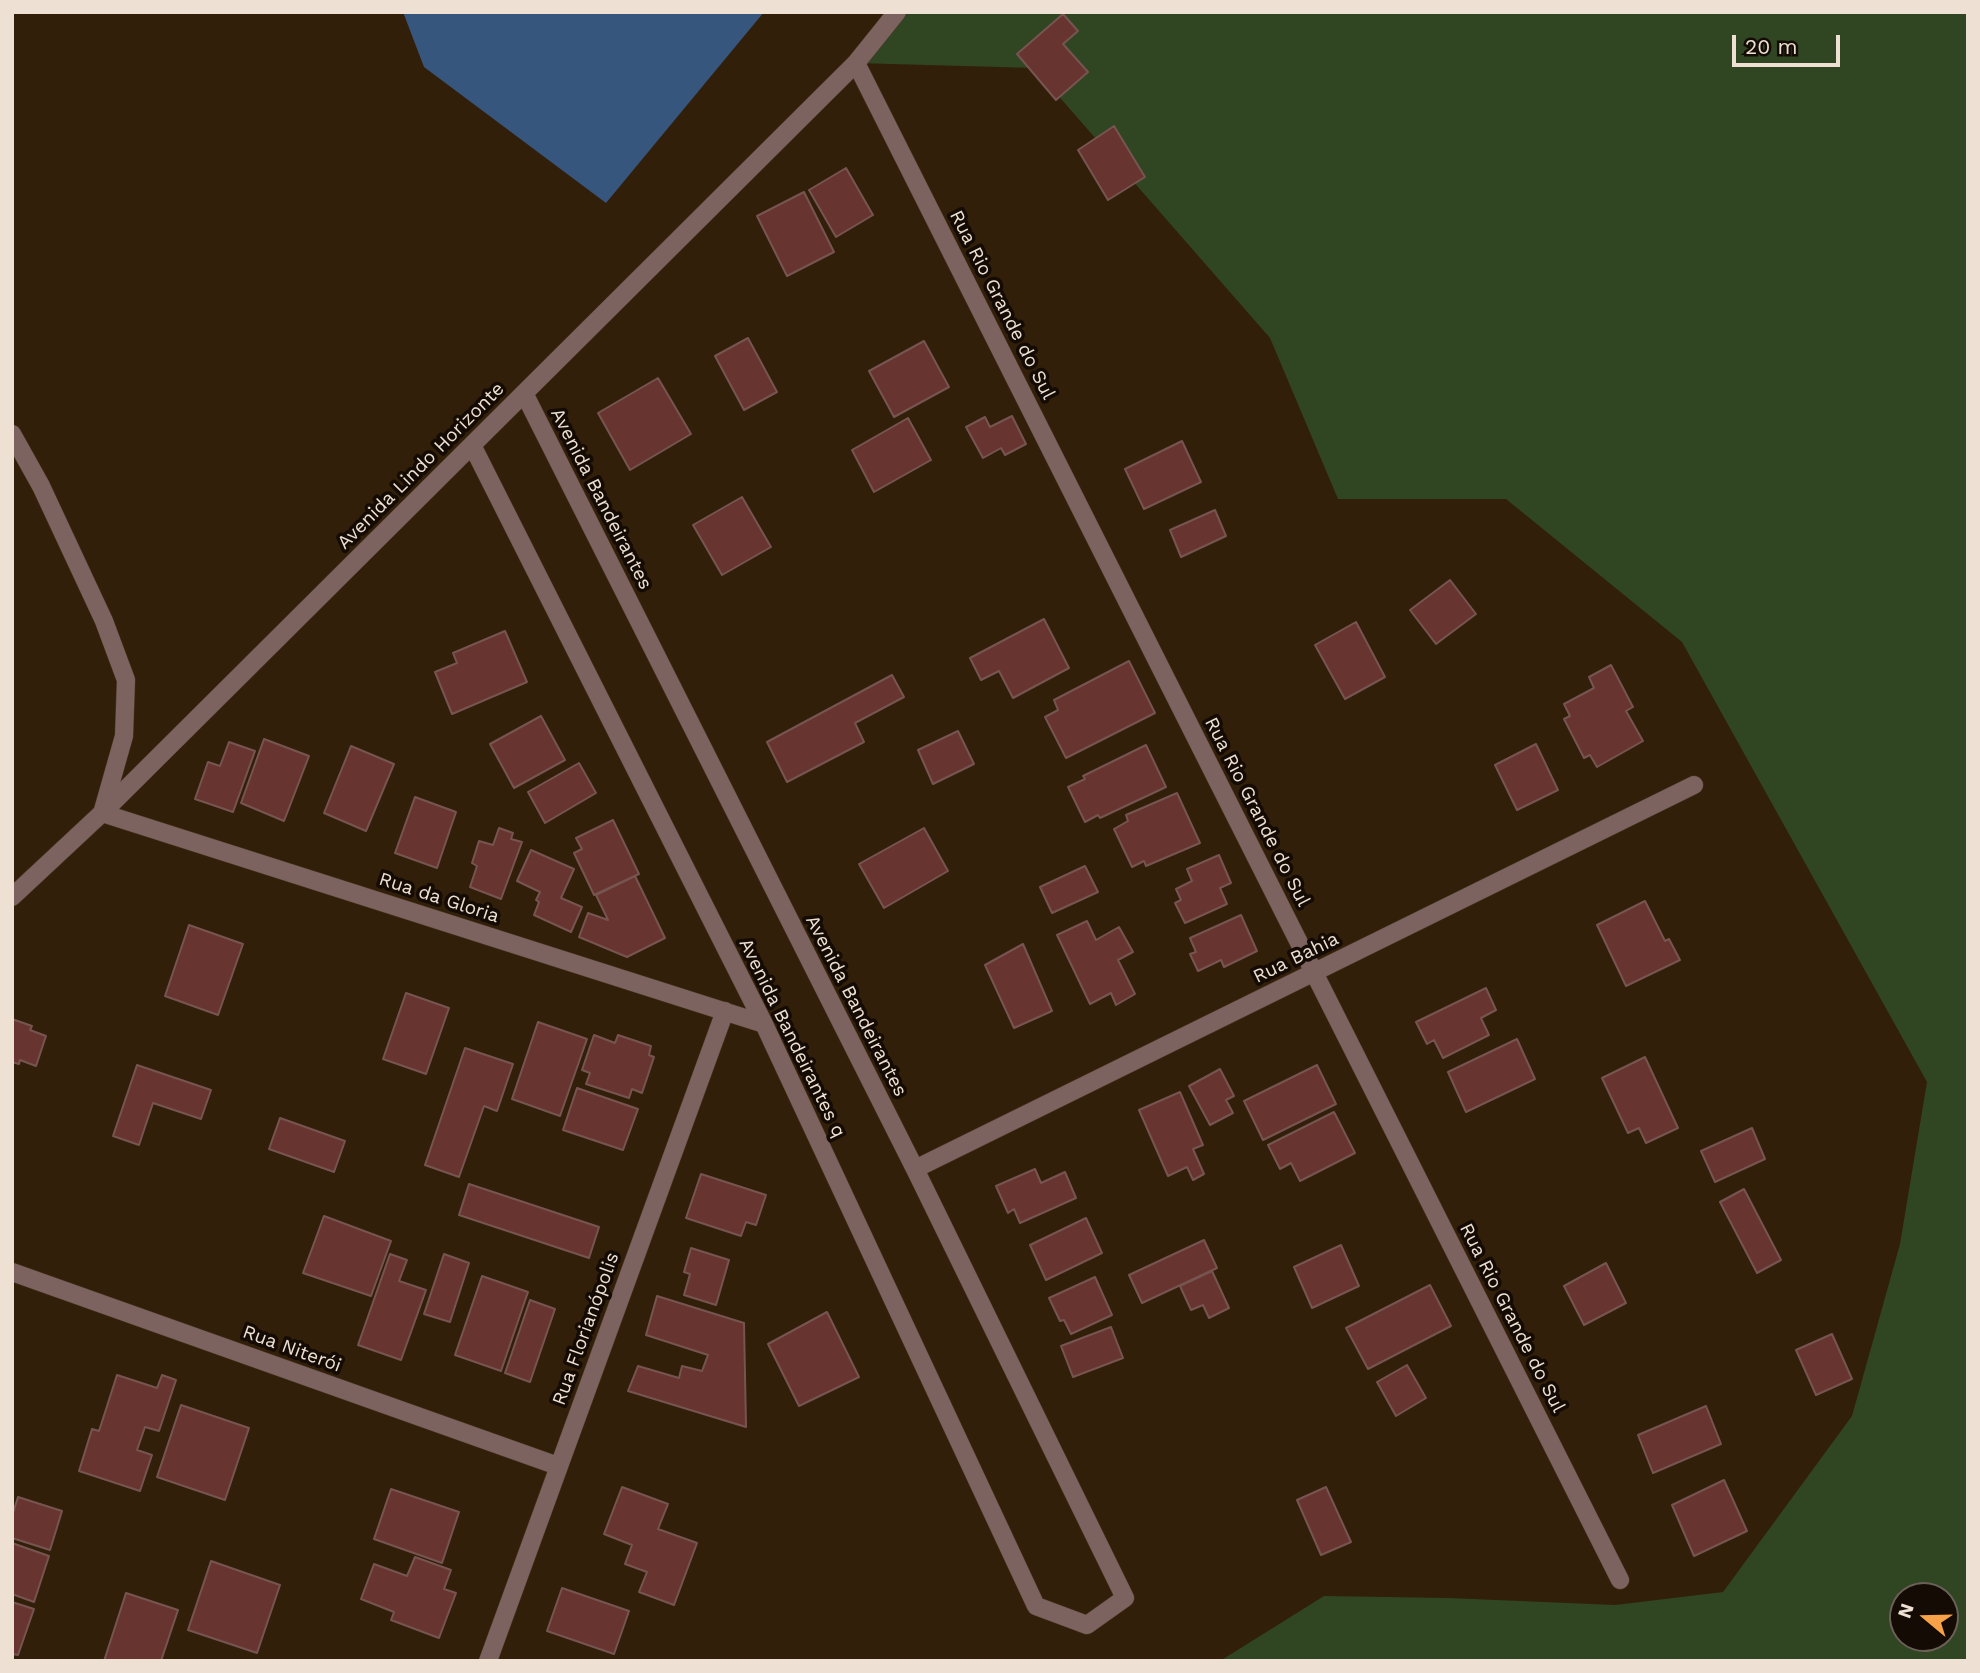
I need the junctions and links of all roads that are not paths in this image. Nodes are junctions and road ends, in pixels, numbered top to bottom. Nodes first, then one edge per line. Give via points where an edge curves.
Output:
1 (897, 12) edge
2 (856, 63) junction
3 (524, 393) junction
4 (12, 433) edge
5 (472, 445) junction
6 (1695, 785) dead end
7 (102, 813) junction
8 (12, 897) edge
9 (1314, 972) junction
10 (725, 1011) junction
11 (764, 1024) junction
12 (915, 1168) junction
13 (12, 1272) edge
14 (558, 1466) junction
15 (1620, 1580) dead end
16 (1087, 1625) joint
17 (488, 1661) edge

1 - 2 street, Avenida Lindo Horizonte
2 - 3 street, Avenida Lindo Horizonte
2 - 9 street, Rua Rio Grande do Sul
3 - 5 street, Avenida Lindo Horizonte
3 - 12 street, Avenida Bandeirantes
4 - 7 street via 104,621 126,680 124,736
5 - 7 street, Avenida Lindo Horizonte
5 - 11 street, Avenida Bandeirantes q
6 - 9 street, Rua Bahia
7 - 8 street, Avenida Lindo Horizonte
7 - 10 street, Rua da Gloria
9 - 12 street, Rua Bahia
9 - 15 street, Rua Rio Grande do Sul
10 - 11 street, Rua da Gloria
10 - 14 street, Rua Florianópolis
11 - 16 street, Avenida Bandeirantes q via 1036,1606
12 - 16 street, Avenida Bandeirantes via 1125,1598
13 - 14 street, Rua Niterói
14 - 17 street, Rua Florianópolis

